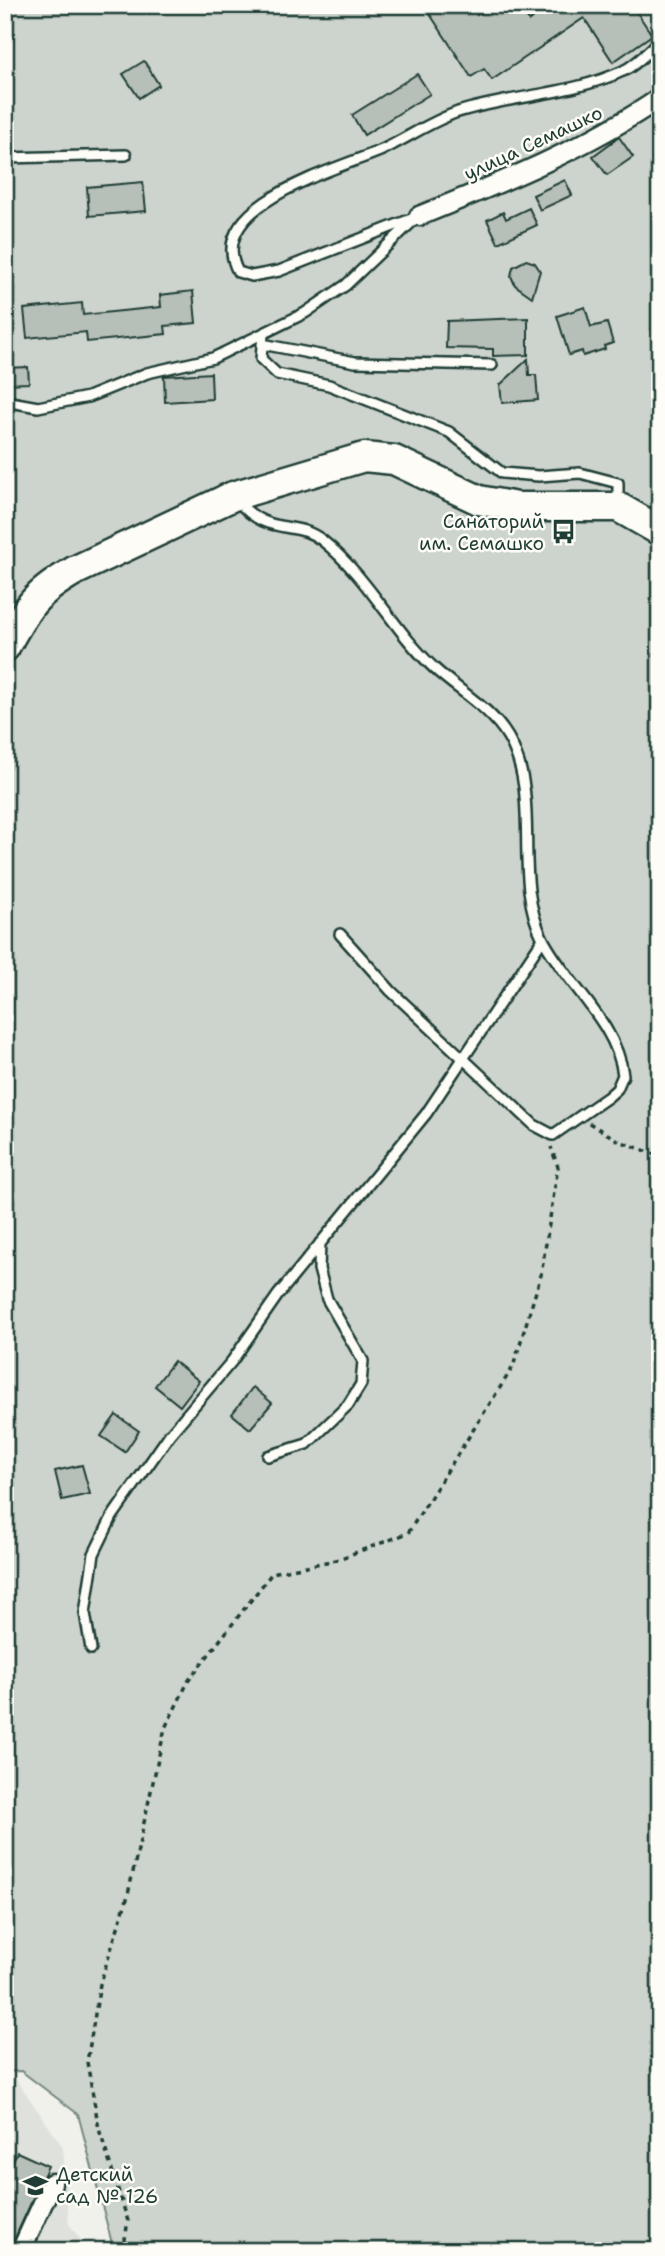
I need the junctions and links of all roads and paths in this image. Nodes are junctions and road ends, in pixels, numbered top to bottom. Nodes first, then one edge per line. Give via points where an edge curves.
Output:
1 (660, 40) edge
2 (660, 98) edge
3 (126, 155) dead end
4 (5, 158) edge
5 (419, 216) junction
6 (263, 339) junction
7 (492, 366) dead end
8 (5, 401) edge
9 (233, 496) junction
10 (618, 507) junction
11 (660, 531) edge
12 (5, 647) edge
13 (340, 934) dead end
14 (543, 939) junction
15 (464, 1057) junction
16 (578, 1117) junction
17 (553, 1135) junction
18 (660, 1156) edge
19 (320, 1243) junction
20 (268, 1456) dead end
21 (91, 1649) dead end
22 (52, 2183) dead end
23 (21, 2251) edge
24 (122, 2251) edge

1 - 5 lane via 626,70 577,89 530,94 456,113 291,187 255,209 233,233 230,257 238,272 252,276 279,271
2 - 5 street, улица Семашко via 618,126 530,171
3 - 4 lane
5 - 6 lane via 346,285
6 - 7 lane via 355,362
6 - 8 lane via 212,358 147,373 88,397 38,407
6 - 10 lane via 261,359 277,374 330,385 449,432 502,473 580,472 618,482
9 - 10 highway via 365,457 394,460 479,500 517,506
9 - 12 highway via 49,585 30,602
9 - 14 lane via 262,523 321,539 368,587 434,668 508,736 520,761 528,880
10 - 11 highway
13 - 15 lane via 391,991
14 - 15 lane
14 - 16 lane via 589,1004 622,1063 617,1089
15 - 17 lane via 534,1125
15 - 19 lane via 426,1114
16 - 17 lane
16 - 18 path via 619,1141
17 - 24 path via 550,1150 558,1167 541,1275 513,1367 408,1533 336,1560 272,1573 190,1680 165,1728 127,1899 100,1984 87,2062 99,2129 128,2221
19 - 20 lane via 319,1269 327,1299 363,1361 361,1384 348,1405 307,1444
19 - 21 lane via 232,1361 170,1434 112,1517 94,1554 85,1613
22 - 23 street

